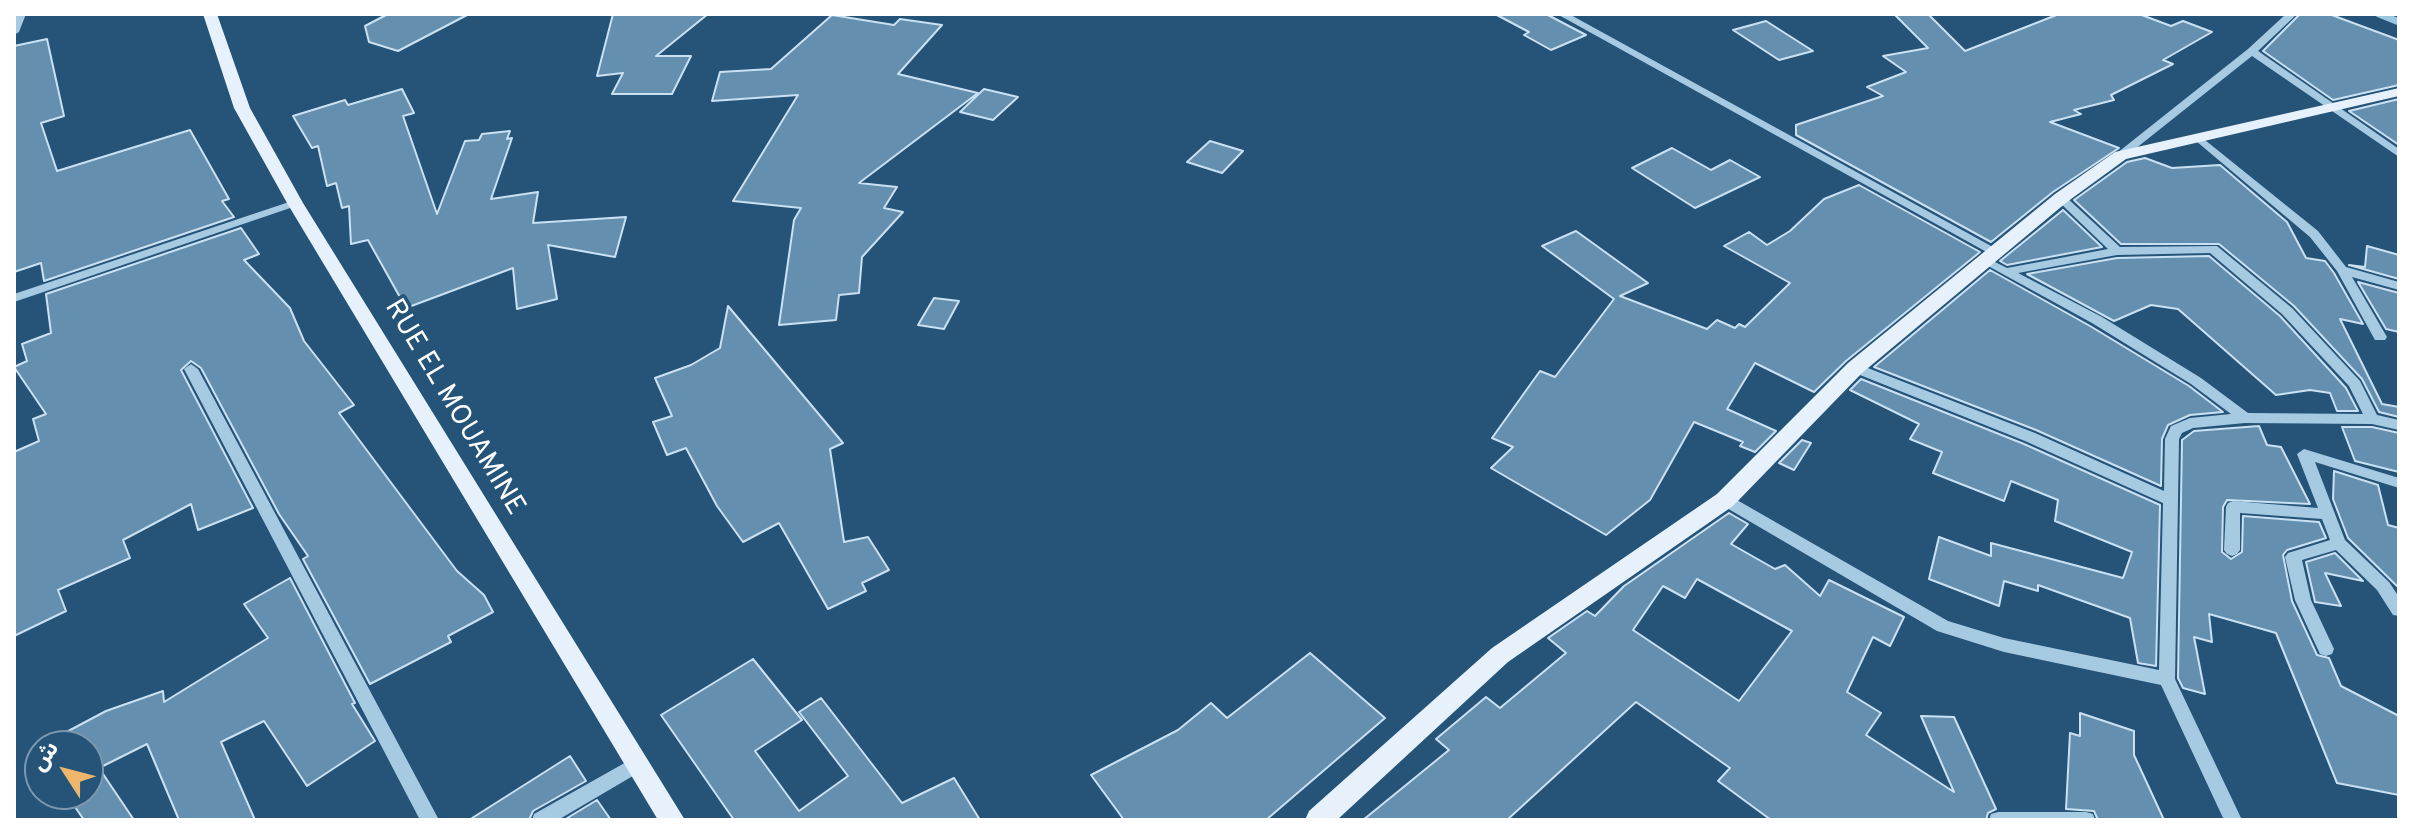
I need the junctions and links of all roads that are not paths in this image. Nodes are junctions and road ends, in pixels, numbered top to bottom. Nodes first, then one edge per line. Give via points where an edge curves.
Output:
1 (21, 14) edge
2 (210, 14) edge
3 (1562, 14) edge
4 (2292, 14) edge
5 (14, 32) edge
6 (2252, 51) junction
7 (2399, 92) edge
8 (2330, 105) junction
9 (2200, 139) junction
10 (2399, 154) edge
11 (2121, 155) junction
12 (2061, 198) junction
13 (295, 203) junction
14 (2117, 251) junction
15 (1990, 257) junction
16 (2342, 270) junction
17 (2010, 271) junction
18 (2399, 286) edge
19 (14, 298) edge
20 (2380, 337) dead end
21 (1855, 368) junction
22 (191, 369) dead end
23 (2245, 418) junction
24 (2372, 419) junction
25 (2399, 425) edge
26 (2399, 483) edge
27 (1725, 500) junction
28 (2170, 500) junction
29 (2327, 514) junction
30 (2339, 543) junction
31 (2232, 550) dead end
32 (2399, 610) edge
33 (2326, 649) dead end
34 (2167, 679) junction
35 (637, 764) junction
36 (430, 820) edge
37 (541, 820) edge
38 (672, 820) edge
39 (1318, 820) edge
40 (1998, 820) edge
41 (2086, 820) edge
42 (2233, 820) edge

1 - 5 street
2 - 13 main road, RUE EL MOUAMINE via 242,108
3 - 15 street
4 - 6 street
6 - 8 street
6 - 11 street
7 - 8 main road
8 - 9 main road
8 - 10 street
9 - 11 main road
9 - 16 street via 2314,234
11 - 12 main road
12 - 14 street
12 - 15 main road
13 - 19 street
13 - 35 main road, RUE EL MOUAMINE
14 - 17 street
14 - 24 street via 2213,249 2297,322 2355,384
15 - 17 street
15 - 21 main road
16 - 18 street
16 - 20 street
17 - 23 street via 2196,381
21 - 27 main road
21 - 28 street
22 - 36 street
23 - 24 street
23 - 28 street via 2190,423 2176,430
24 - 25 street
26 - 29 street via 2304,454
27 - 34 street via 1943,626 2004,645
27 - 39 main road via 1500,655
28 - 34 street
29 - 30 street
29 - 31 street via 2233,507
30 - 32 street via 2383,586
30 - 33 street via 2293,557 2303,600
34 - 42 street
35 - 37 street
35 - 38 main road, RUE EL MOUAMINE
40 - 41 street

